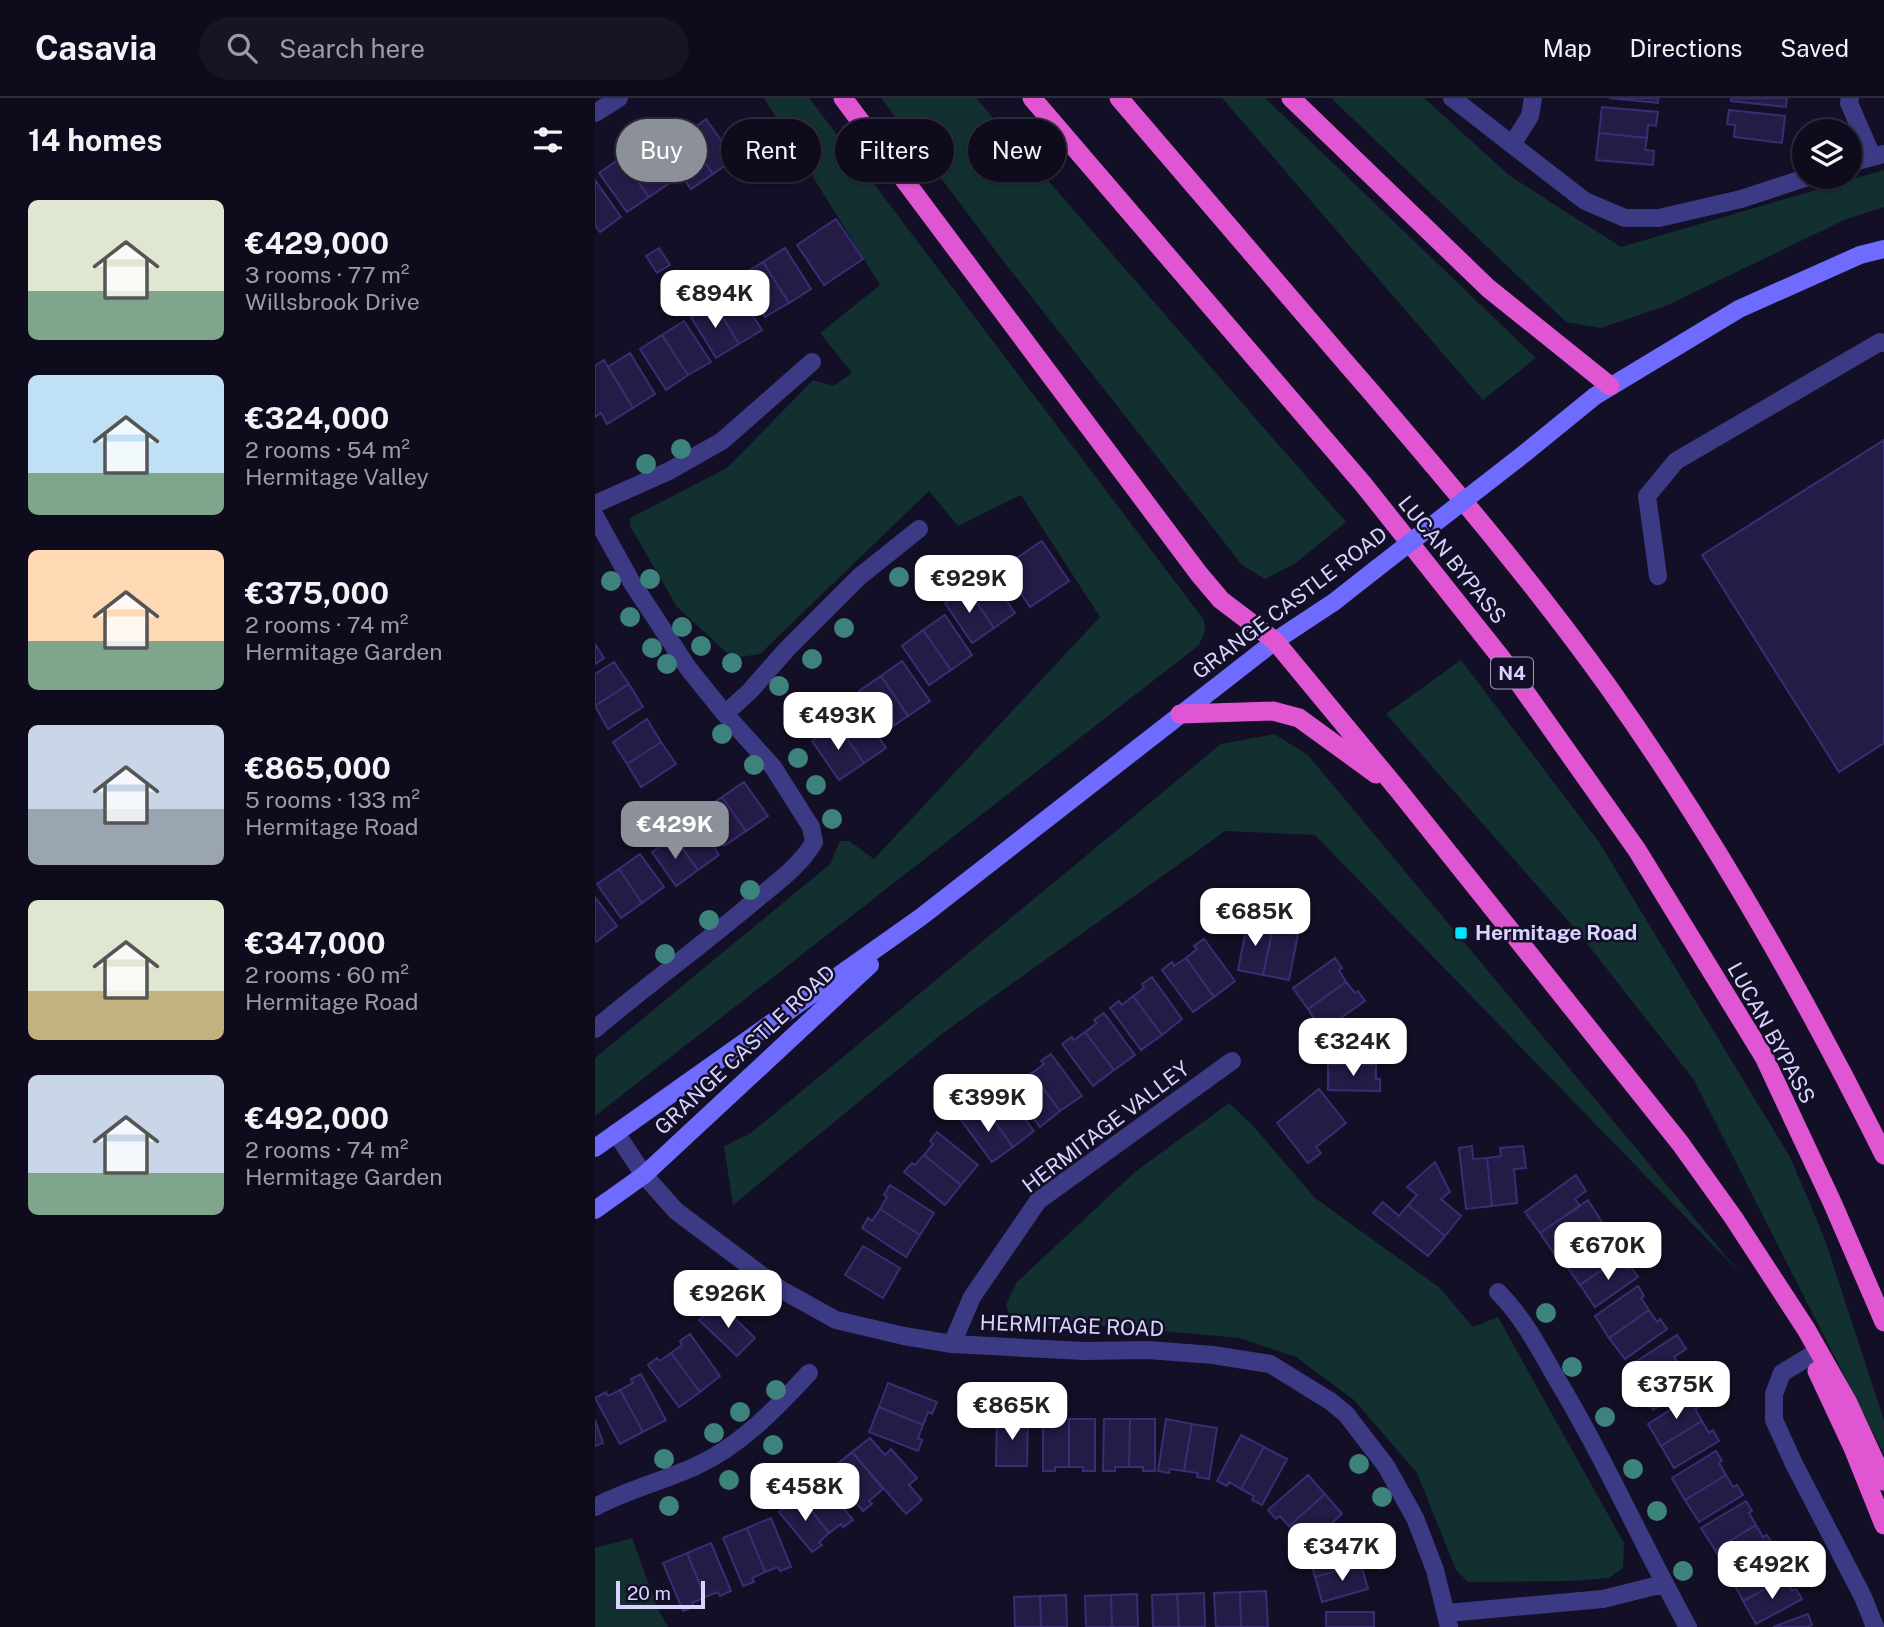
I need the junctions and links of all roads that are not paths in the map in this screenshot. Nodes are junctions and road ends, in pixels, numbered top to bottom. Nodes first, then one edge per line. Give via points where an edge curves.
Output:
1 (619, 98) edge
2 (843, 98) edge
3 (1032, 98) edge
4 (1119, 98) edge
5 (1291, 98) edge
6 (1452, 98) edge
7 (1533, 98) edge
8 (1850, 98) edge
9 (595, 113) edge
10 (1513, 144) junction
11 (1878, 155) edge
12 (1792, 182) edge
13 (1884, 249) edge
14 (1884, 342) edge
15 (812, 362) dead end
16 (1610, 386) junction
17 (595, 504) edge
18 (595, 516) edge
19 (919, 529) dead end
20 (1658, 576) dead end
21 (1275, 641) junction
22 (725, 714) junction
23 (1180, 714) junction
24 (1399, 791) junction
25 (921, 917) junction
26 (595, 1029) edge
27 (1232, 1061) dead end
28 (615, 1133) junction
29 (595, 1148) edge
30 (1884, 1155) edge
31 (644, 1175) junction
32 (595, 1210) edge
33 (1498, 1292) dead end
34 (1783, 1294) junction
35 (1884, 1322) edge
36 (952, 1344) junction
37 (1810, 1356) junction
38 (809, 1373) dead end
39 (1884, 1481) edge
40 (595, 1507) edge
41 (1884, 1525) edge
42 (1663, 1584) junction
43 (1448, 1620) edge
44 (1688, 1627) edge
45 (1875, 1627) edge

1 - 9 street
2 - 21 highway via 1199,574 1221,600
3 - 35 highway, LUCAN BYPASS / N4 via 1363,484 1502,659 1637,850 1764,1058
4 - 30 highway, LUCAN BYPASS via 1471,509 1607,685 1744,895 1820,1028
5 - 16 highway via 1488,288
6 - 10 street
7 - 10 street via 1530,116
8 - 11 street
10 - 12 street via 1584,201 1625,218 1660,218
13 - 16 main road, GRANGE CASTLE ROAD via 1860,255 1739,309
14 - 20 street via 1676,461 1647,496
15 - 17 street via 722,441
16 - 21 main road, GRANGE CASTLE ROAD, bridge via 1334,602
18 - 22 street via 662,629
19 - 22 street via 859,577
21 - 23 main road, GRANGE CASTLE ROAD
21 - 24 highway
22 - 26 street via 773,767 811,827 814,842 782,878
23 - 24 highway via 1273,712 1299,718
23 - 25 main road, GRANGE CASTLE ROAD
24 - 34 highway via 1680,1143
25 - 28 main road, GRANGE CASTLE ROAD
25 - 31 main road, GRANGE CASTLE ROAD
27 - 36 street, HERMITAGE VALLEY via 1038,1201 972,1297
28 - 29 main road, GRANGE CASTLE ROAD
28 - 31 street, HERMITAGE ROAD
31 - 32 main road, GRANGE CASTLE ROAD
31 - 36 street, HERMITAGE ROAD via 676,1211 780,1289 836,1320
33 - 42 street via 1512,1306 1567,1395
34 - 37 highway
34 - 39 highway via 1828,1366
36 - 43 street, HERMITAGE ROAD via 1148,1350 1270,1363 1346,1414 1386,1466 1415,1518
37 - 41 highway
37 - 45 street via 1782,1373 1774,1394 1774,1420
38 - 40 street via 739,1440 698,1465
42 - 43 street via 1603,1600
42 - 44 street

